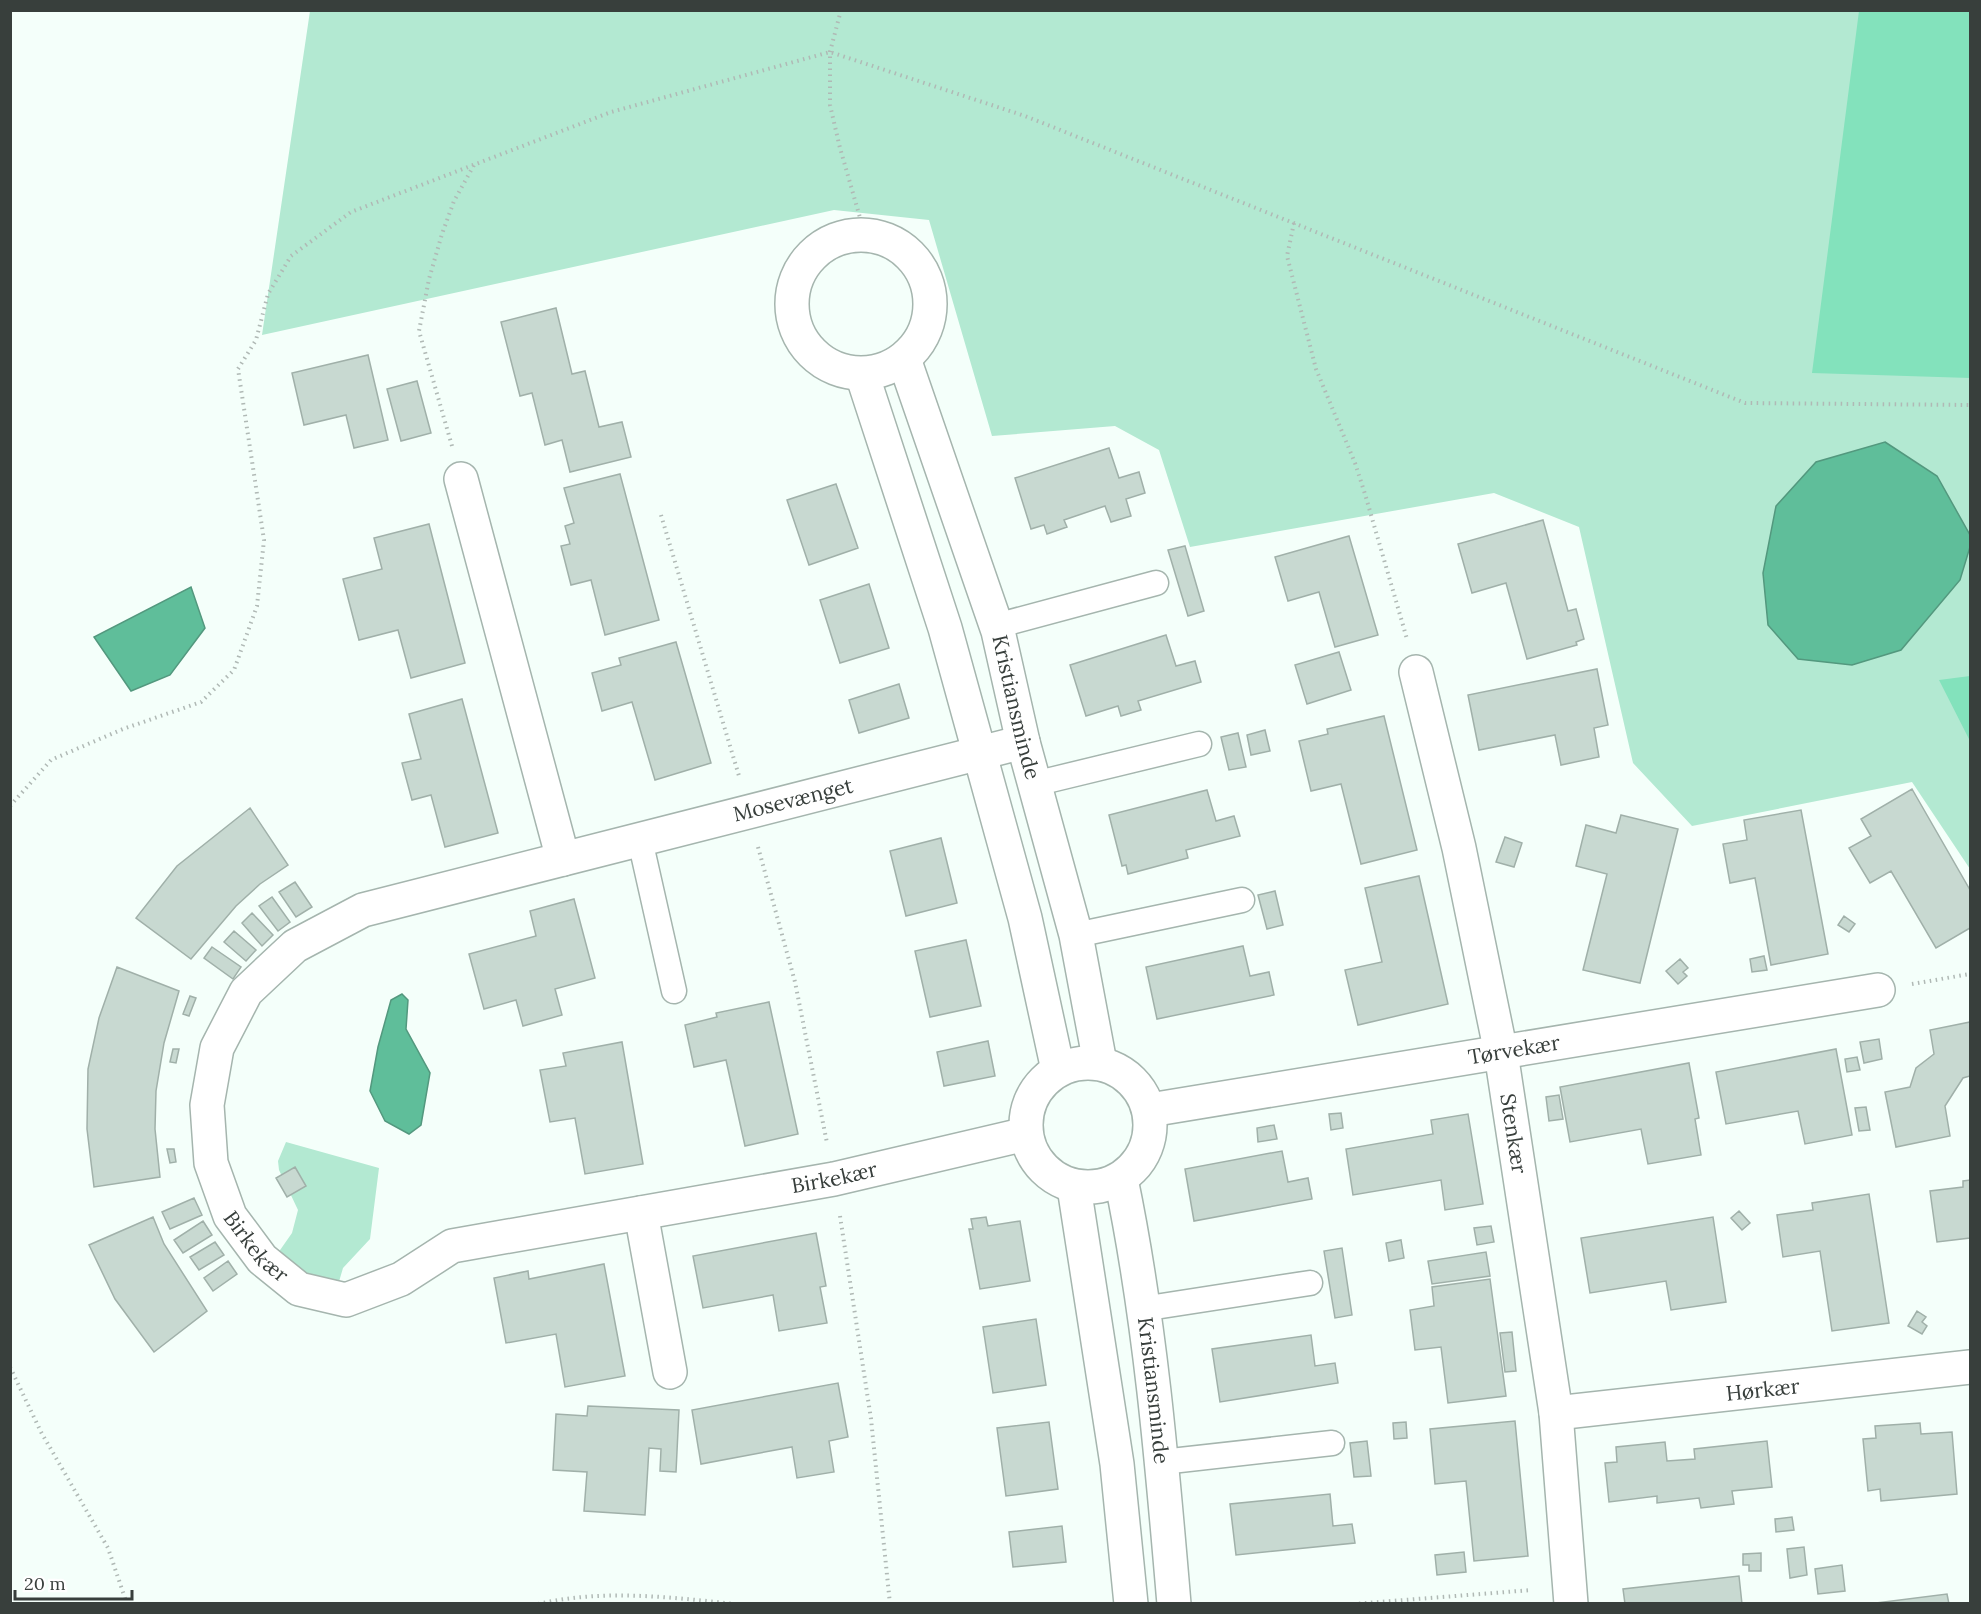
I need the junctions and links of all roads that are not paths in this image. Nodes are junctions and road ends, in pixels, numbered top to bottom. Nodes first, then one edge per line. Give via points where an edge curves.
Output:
1 (904, 359) junction
2 (862, 374) junction
3 (461, 479) road end
4 (1156, 583) dead end
5 (996, 626) junction
6 (1416, 672) road end
7 (1023, 742) junction
8 (1199, 744) dead end
9 (980, 753) junction
10 (1034, 783) junction
11 (640, 840) junction
12 (563, 859) junction
13 (1242, 900) dead end
14 (363, 910) joint
15 (1076, 935) junction
16 (1878, 990) road end
17 (674, 991) dead end
18 (1501, 1053) junction
19 (1100, 1063) junction
20 (1058, 1070) junction
21 (1150, 1110) junction
22 (1026, 1134) junction
23 (1121, 1179) junction
24 (1074, 1187) junction
25 (641, 1213) junction
26 (1310, 1283) dead end
27 (1142, 1309) junction
28 (1971, 1367) edge
29 (670, 1372) dead end
30 (1556, 1413) junction
31 (1332, 1443) dead end
32 (1162, 1462) junction
33 (1571, 1595) edge
34 (1131, 1604) edge
35 (1174, 1604) edge

1 - 2 street via 884,370
1 - 2 street via 920,341 929,319 930,295 923,273 908,253 888,240 865,235 837,238 813,253 796,276 790,303 795,331 811,354 835,369
1 - 5 street, Kristiansminde
2 - 9 street via 945,628
3 - 12 street
4 - 5 lane
5 - 7 street, Kristiansminde
6 - 18 street, Stenkær via 1459,848
7 - 9 street, Mosevænget
7 - 10 street, Kristiansminde
8 - 10 lane
9 - 11 street, Mosevænget
9 - 20 street via 1024,918
10 - 15 street, Kristiansminde
11 - 12 street, Mosevænget
11 - 17 lane
12 - 14 street, Mosevænget
13 - 15 lane
14 - 25 street, Birkekær via 295,946 270,969 246,992 217,1048 207,1105 211,1163 230,1216 262,1259 299,1289 346,1300 401,1279 452,1246
15 - 19 street, Kristiansminde
16 - 18 street, Tørvekær
18 - 21 street, Tørvekær
18 - 30 street, Stenkær
19 - 20 street via 1078,1063
19 - 21 street via 1122,1072 1138,1086
20 - 22 street via 1039,1086 1027,1111
21 - 23 street via 1150,1140 1137,1166
22 - 24 street via 1035,1159 1053,1178
22 - 25 street, Birkekær via 834,1179
23 - 24 street via 1101,1187
23 - 27 street, Kristiansminde
24 - 34 street, Kristiansminde via 1117,1464
25 - 29 street
26 - 27 lane
27 - 32 street, Kristiansminde
28 - 30 street, Hørkær
30 - 33 street, Stenkær
31 - 32 lane
32 - 35 street, Kristiansminde

